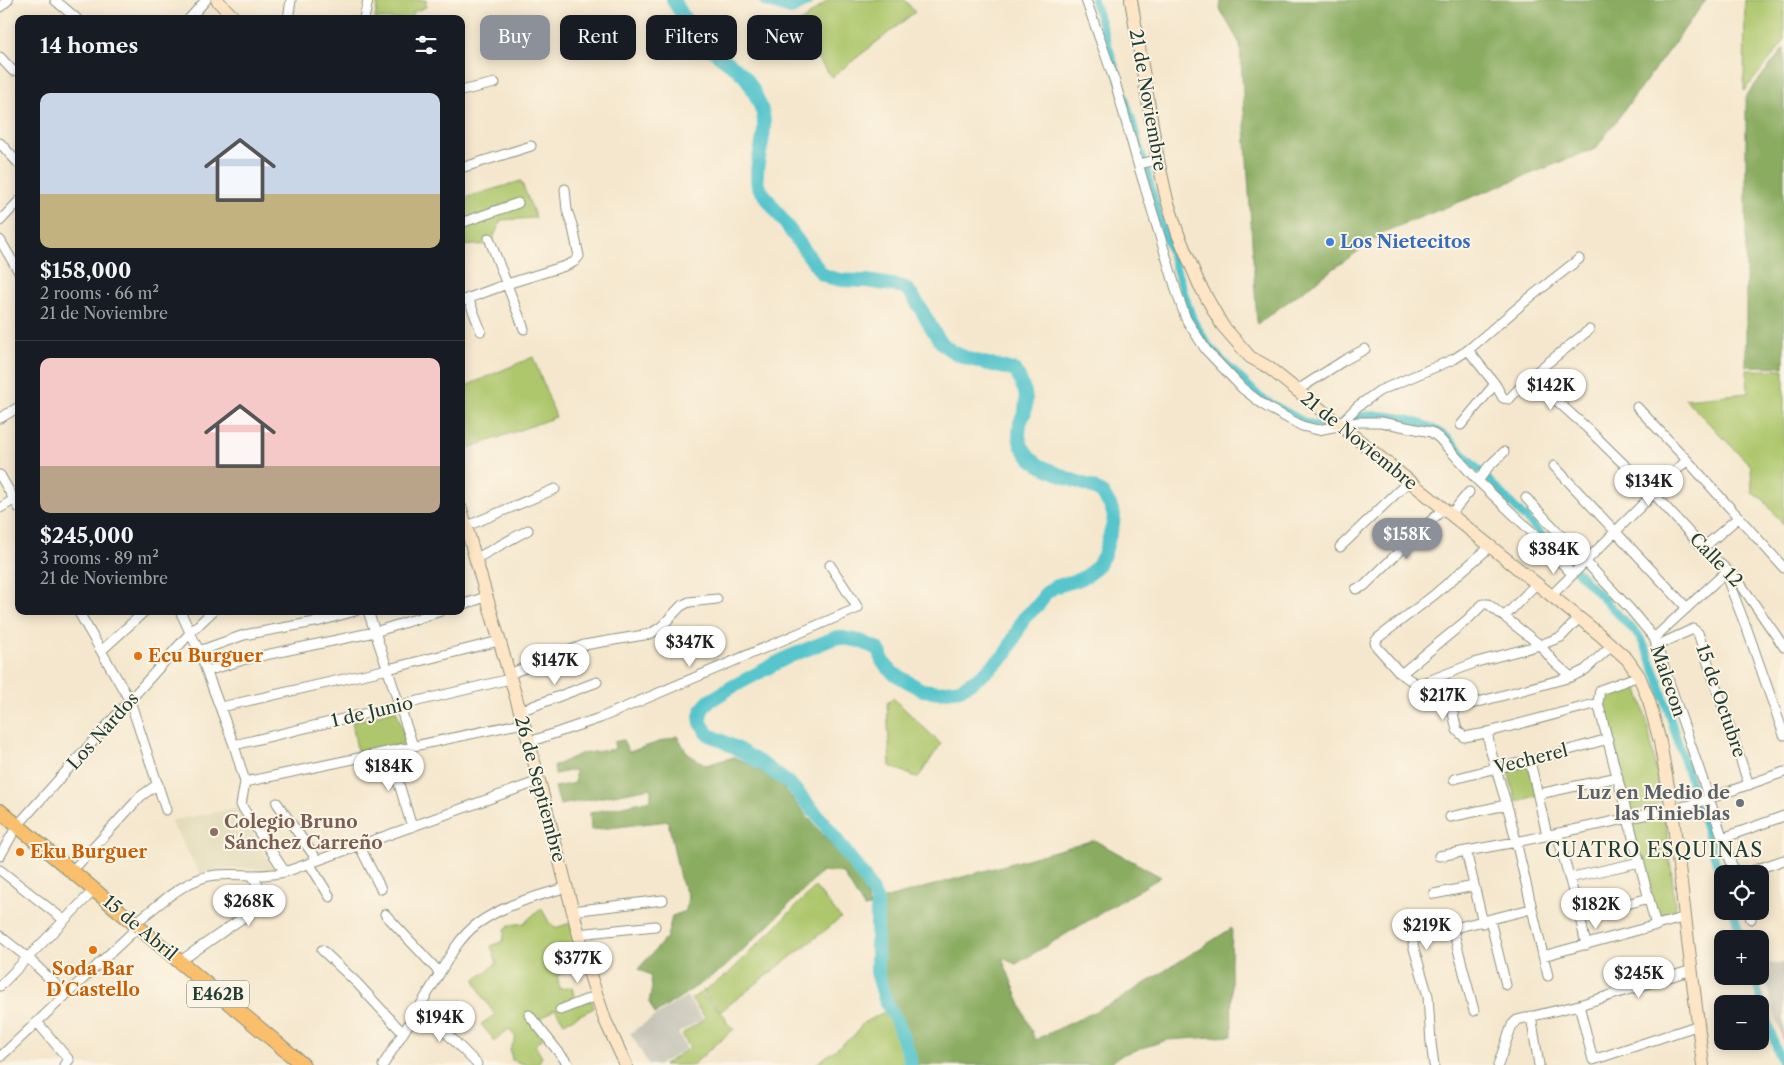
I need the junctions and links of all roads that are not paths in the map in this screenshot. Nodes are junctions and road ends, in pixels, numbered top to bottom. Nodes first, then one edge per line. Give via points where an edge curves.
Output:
1 (8, 0) edge
2 (54, 0) edge
3 (206, 0) edge
4 (217, 0) edge
5 (291, 0) edge
6 (368, 0) edge
7 (1086, 0) edge
8 (1130, 0) edge
9 (0, 7) edge
10 (72, 15) edge
11 (193, 15) edge
12 (231, 15) edge
13 (289, 15) edge
14 (365, 15) edge
15 (0, 57) edge
16 (13, 71) dead end
17 (495, 84) dead end
18 (465, 90) edge
19 (0, 143) edge
20 (531, 146) dead end
21 (15, 160) edge
22 (1147, 162) junction
23 (465, 167) edge
24 (565, 189) dead end
25 (518, 203) dead end
26 (15, 205) edge
27 (0, 221) edge
28 (465, 222) edge
29 (489, 238) dead end
30 (0, 240) edge
31 (1580, 259) dead end
32 (15, 265) edge
33 (507, 284) junction
34 (465, 300) edge
35 (465, 302) edge
36 (524, 329) dead end
37 (1589, 330) dead end
38 (481, 331) dead end
39 (1365, 349) dead end
40 (1468, 350) junction
41 (1530, 377) junction
42 (1495, 384) junction
43 (1296, 391) junction
44 (1637, 407) dead end
45 (15, 409) edge
46 (0, 418) edge
47 (1339, 425) junction
48 (1461, 425) dead end
49 (1504, 452) dead end
50 (1687, 460) junction
51 (1554, 466) dead end
52 (0, 476) edge
53 (1480, 479) junction
54 (1408, 481) junction
55 (555, 489) dead end
56 (1469, 492) dead end
57 (1654, 494) junction
58 (1526, 498) dead end
59 (15, 499) edge
60 (15, 503) edge
61 (0, 508) edge
62 (1446, 512) junction
63 (1739, 517) junction
64 (465, 524) edge
65 (465, 527) edge
66 (528, 530) dead end
67 (1616, 530) junction
68 (1340, 547) dead end
69 (1490, 547) junction
70 (1703, 548) junction
71 (475, 559) junction
72 (1583, 562) junction
73 (830, 565) dead end
74 (1784, 568) edge
75 (1573, 572) junction
76 (1726, 572) junction
77 (1536, 584) junction
78 (1356, 589) dead end
79 (1551, 596) junction
80 (486, 597) junction
81 (717, 599) dead end
82 (465, 604) edge
83 (1687, 608) junction
84 (80, 615) edge
85 (142, 615) edge
86 (182, 615) edge
87 (209, 615) edge
88 (341, 615) edge
89 (369, 615) edge
90 (428, 615) edge
91 (1504, 617) junction
92 (1579, 618) junction
93 (192, 632) junction
94 (375, 632) junction
95 (499, 641) junction
96 (1655, 642) junction
97 (1540, 645) junction
98 (1612, 645) junction
99 (1784, 647) edge
100 (101, 651) junction
101 (199, 651) junction
102 (388, 669) junction
103 (207, 671) junction
104 (1401, 674) junction
105 (509, 676) junction
106 (1639, 676) junction
107 (1571, 677) junction
108 (597, 682) dead end
109 (1418, 685) junction
110 (130, 701) junction
111 (1598, 703) junction
112 (1451, 705) junction
113 (400, 706) junction
114 (221, 707) junction
115 (520, 711) junction
116 (523, 723) junction
117 (1783, 730) edge
118 (1487, 732) junction
119 (1608, 739) junction
120 (529, 742) junction
121 (234, 745) junction
122 (413, 746) junction
123 (390, 751) junction
124 (1530, 761) junction
125 (1496, 768) junction
126 (1784, 772) edge
127 (1618, 777) junction
128 (1454, 779) dead end
129 (539, 781) junction
130 (245, 782) junction
131 (158, 784) junction
132 (1749, 784) junction
133 (1539, 794) junction
134 (1706, 800) junction
135 (277, 803) dead end
136 (1506, 805) junction
137 (1672, 808) junction
138 (166, 810) dead end
139 (0, 811) edge
140 (1784, 816) edge
141 (1629, 817) junction
142 (1450, 818) dead end
143 (16, 826) junction
144 (412, 826) junction
145 (1552, 834) junction
146 (1723, 838) junction
147 (1516, 842) junction
148 (359, 845) junction
149 (1466, 851) junction
150 (0, 856) edge
151 (1439, 856) dead end
152 (1784, 860) edge
153 (313, 862) junction
154 (1640, 862) junction
155 (1732, 865) edge
156 (1769, 865) edge
157 (0, 870) edge
158 (72, 871) junction
159 (285, 872) junction
160 (252, 875) junction
161 (1569, 878) junction
162 (1474, 886) junction
163 (565, 888) junction
164 (381, 889) dead end
165 (94, 890) junction
166 (1434, 894) dead end
167 (330, 897) dead end
168 (1649, 898) junction
169 (663, 900) dead end
170 (1531, 910) junction
171 (572, 911) junction
172 (385, 914) dead end
173 (1580, 917) junction
174 (1686, 917) junction
175 (64, 920) junction
176 (1486, 921) junction
177 (137, 925) junction
178 (655, 926) dead end
179 (1656, 926) junction
180 (1453, 930) junction
181 (578, 934) junction
182 (0, 936) edge
183 (1586, 945) junction
184 (322, 950) dead end
185 (1543, 956) junction
186 (28, 958) junction
187 (179, 962) junction
188 (1692, 970) junction
189 (440, 973) junction
190 (1548, 976) dead end
191 (1506, 985) dead end
192 (0, 986) edge
193 (66, 994) junction
194 (596, 996) junction
195 (1580, 1005) junction
196 (420, 1006) junction
197 (560, 1010) dead end
198 (1474, 1011) dead end
199 (529, 1015) dead end
200 (1531, 1016) junction
201 (38, 1022) junction
202 (1699, 1025) junction
203 (404, 1033) junction
204 (0, 1057) edge
205 (68, 1063) edge
206 (622, 1063) edge
207 (476, 1064) edge
208 (303, 1065) edge
209 (383, 1065) edge
210 (569, 1065) edge
211 (1434, 1065) edge
212 (1498, 1065) edge
213 (1539, 1065) edge
214 (1703, 1065) edge

1 - 9 street
2 - 10 street
3 - 11 street
4 - 12 street
5 - 13 street
6 - 14 street
7 - 22 street
8 - 22 street, 21 de Noviembre
15 - 16 street
17 - 18 street
19 - 21 street
20 - 23 street
22 - 43 street, 21 de Noviembre via 1167,200 1178,234 1215,315 1250,357 1268,367
22 - 47 street via 1186,319 1206,350 1243,389 1284,418 1318,430
24 - 33 street via 579,256 574,262
25 - 28 street
26 - 27 street
29 - 33 street
30 - 32 street
31 - 40 street
33 - 34 street
33 - 36 street
35 - 38 street
37 - 41 street
39 - 43 street
40 - 42 street
40 - 47 street via 1378,391
41 - 42 street via 1509,400 1503,398
41 - 57 street, Calle 12
42 - 48 street
43 - 47 street, 21 de Noviembre
44 - 50 street
45 - 46 street
47 - 53 street via 1381,422 1431,432
47 - 54 street, 21 de Noviembre
49 - 53 street
50 - 57 street
50 - 63 street
51 - 67 street
52 - 59 street
53 - 75 street
54 - 62 street, 21 de Noviembre
54 - 68 street
55 - 64 street
56 - 62 street
57 - 67 street
57 - 70 street, Calle 12
58 - 72 street, Malecon
60 - 61 street
62 - 69 street, 21 de Noviembre
62 - 78 street via 1364,586
63 - 70 street
63 - 74 street
65 - 71 street, 26 de Septiembre
66 - 71 street
67 - 72 street
67 - 83 street
69 - 77 street, 21 de Noviembre
69 - 104 street via 1375,642
70 - 76 street, Calle 12
71 - 80 street, 26 de Septiembre
72 - 75 street
72 - 96 street, Malecon via 1630,609
73 - 120 street via 858,608 600,718
75 - 79 street
76 - 83 street
76 - 99 street, Calle 12 via 1736,579
76 - 117 street
77 - 79 street, 21 de Noviembre
77 - 91 street
79 - 92 street, 21 de Noviembre
80 - 82 street
80 - 95 street, 26 de Septiembre
81 - 105 street, 1 de Junio via 688,602 650,634 584,645
83 - 96 street
84 - 100 street
85 - 100 street
86 - 93 street
87 - 93 street, Los Nardos
88 - 101 street via 244,635
89 - 94 street
90 - 94 street
91 - 97 street
91 - 104 street via 1488,604 1483,604
92 - 97 street via 1561,637
92 - 98 street, 21 de Noviembre
93 - 101 street
93 - 110 street, Los Nardos
94 - 102 street
94 - 103 street via 246,659
95 - 102 street
95 - 105 street, 26 de Septiembre
96 - 132 street, 15 de Octubre via 1694,630 1698,633
96 - 134 street, Malecon
97 - 107 street
97 - 109 street via 1478,662
98 - 106 street, 21 de Noviembre
98 - 107 street via 1585,670
100 - 110 street
101 - 103 street
102 - 113 street
102 - 114 street
103 - 114 street
104 - 109 street
105 - 113 street, 1 de Junio
105 - 115 street, 26 de Septiembre
106 - 111 street via 1600,690
106 - 137 street, 21 de Noviembre via 1660,742
107 - 112 street via 1471,704
108 - 115 street
109 - 112 street
110 - 131 street
110 - 143 street, Los Nardos
111 - 118 street
111 - 119 street
112 - 118 street via 1460,735
113 - 121 street, 1 de Junio
113 - 122 street
114 - 121 street
115 - 116 street, 26 de Septiembre
116 - 120 street, 26 de Septiembre
116 - 122 street
118 - 125 street
119 - 124 street, Vecherel
119 - 127 street
120 - 129 street, 26 de Septiembre
121 - 130 street
122 - 123 street
123 - 130 street
123 - 144 street
124 - 125 street, Vecherel
124 - 133 street
125 - 128 street, Vecherel
125 - 136 street
126 - 132 street
127 - 133 street
127 - 141 street
129 - 144 street
129 - 163 street, 26 de Septiembre
130 - 159 street via 241,805
131 - 138 street
131 - 158 street via 141,796
132 - 134 street
133 - 145 street
134 - 137 street
134 - 146 street, Malecon
135 - 153 street
136 - 142 street
136 - 147 street
137 - 141 street
137 - 174 street, 21 de Noviembre
139 - 143 main road, 15 de Abril / E462B
140 - 146 street
141 - 145 street
141 - 154 street
143 - 150 street, Los Nardos
143 - 158 main road, 15 de Abril / E462B
144 - 148 street
145 - 147 street
145 - 161 street
146 - 155 street, Malecon
147 - 149 street
147 - 170 street
148 - 153 street
148 - 164 street
149 - 151 street
149 - 162 street
152 - 156 street
153 - 159 street
153 - 167 street
154 - 161 street
154 - 168 street
157 - 175 street
158 - 165 main road, 15 de Abril / E462B
159 - 160 street
160 - 177 street via 223,874 201,878 178,891
160 - 187 street via 267,901
161 - 173 street
162 - 166 street
162 - 176 street
163 - 171 street, 26 de Septiembre
163 - 189 street via 496,912 475,925 461,939
165 - 175 street
165 - 177 main road, 15 de Abril / E462B
168 - 173 street
168 - 179 street
169 - 171 street
170 - 176 street
170 - 185 street
171 - 181 street, 26 de Septiembre
172 - 189 street
173 - 183 street
174 - 179 street
174 - 188 street, 21 de Noviembre
175 - 186 street
176 - 180 street
176 - 191 street
177 - 187 main road, 15 de Abril / E462B
177 - 193 street
178 - 181 street
179 - 183 street
180 - 198 street
180 - 211 street via 1414,938 1413,944 1428,996
181 - 194 street, 26 de Septiembre
182 - 186 street
183 - 185 street
184 - 203 street
185 - 190 street
186 - 192 street
186 - 193 street
187 - 208 main road, 15 de Abril / E462B
188 - 195 street
188 - 202 street, 21 de Noviembre
189 - 196 street
193 - 201 street
194 - 197 street
194 - 206 street, 26 de Septiembre
195 - 200 street
195 - 202 street via 1593,1060
196 - 203 street
196 - 207 street
199 - 210 street
200 - 212 street via 1512,1025
200 - 213 street
201 - 204 street
201 - 205 street
202 - 214 street, 21 de Noviembre
203 - 209 street

